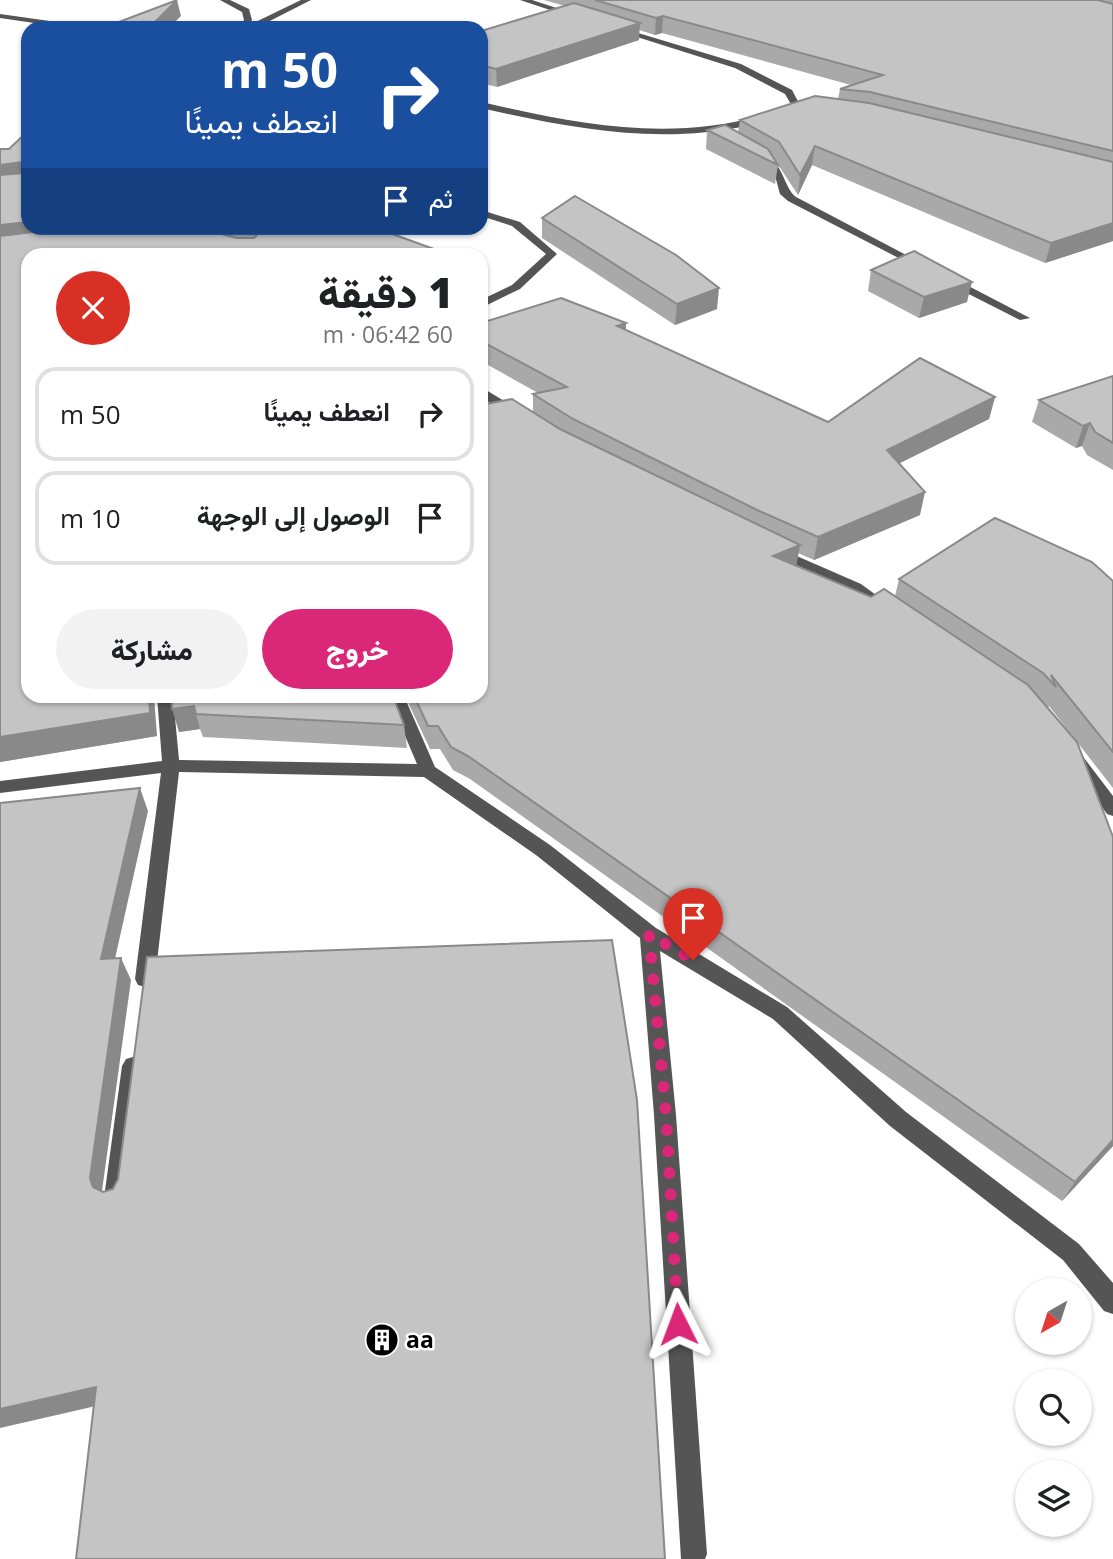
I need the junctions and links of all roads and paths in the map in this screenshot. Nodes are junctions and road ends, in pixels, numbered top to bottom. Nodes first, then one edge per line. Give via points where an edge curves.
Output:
1 (224, 0) edge
2 (307, 0) edge
3 (524, 0) edge
4 (0, 16) edge
5 (586, 18) edge
6 (35, 21) edge
7 (247, 21) edge
8 (264, 21) edge
9 (611, 26) edge
10 (488, 107) edge
11 (797, 107) junction
12 (808, 108) edge
13 (710, 129) junction
14 (730, 141) edge
15 (751, 152) edge
16 (488, 215) edge
17 (488, 301) edge
18 (1024, 318) dead end
19 (488, 396) edge
20 (534, 426) edge
21 (760, 543) edge
22 (900, 618) edge
23 (166, 703) edge
24 (399, 703) edge
25 (1068, 750) edge
26 (171, 766) junction
27 (428, 771) junction
28 (0, 787) edge
29 (1113, 809) edge
30 (649, 934) junction
31 (143, 993) edge
32 (135, 1048) edge
33 (115, 1198) edge
34 (1113, 1302) edge
35 (692, 1554) dead end

1 - 7 street via 246,11
2 - 8 street
3 - 5 street
4 - 6 street
9 - 11 street via 738,66 789,92
10 - 13 street via 616,131
11 - 12 street
11 - 13 street via 768,120
13 - 14 street
15 - 18 street via 778,171 785,194 792,200
16 - 17 street via 516,224 552,254 516,287
19 - 20 street
21 - 22 street via 856,587
23 - 26 street
24 - 27 street
25 - 29 street
26 - 27 street
26 - 28 street
26 - 31 street
27 - 30 street via 543,849
30 - 34 street via 780,1013 898,1119 1071,1252
30 - 35 street via 666,1115
32 - 33 street

